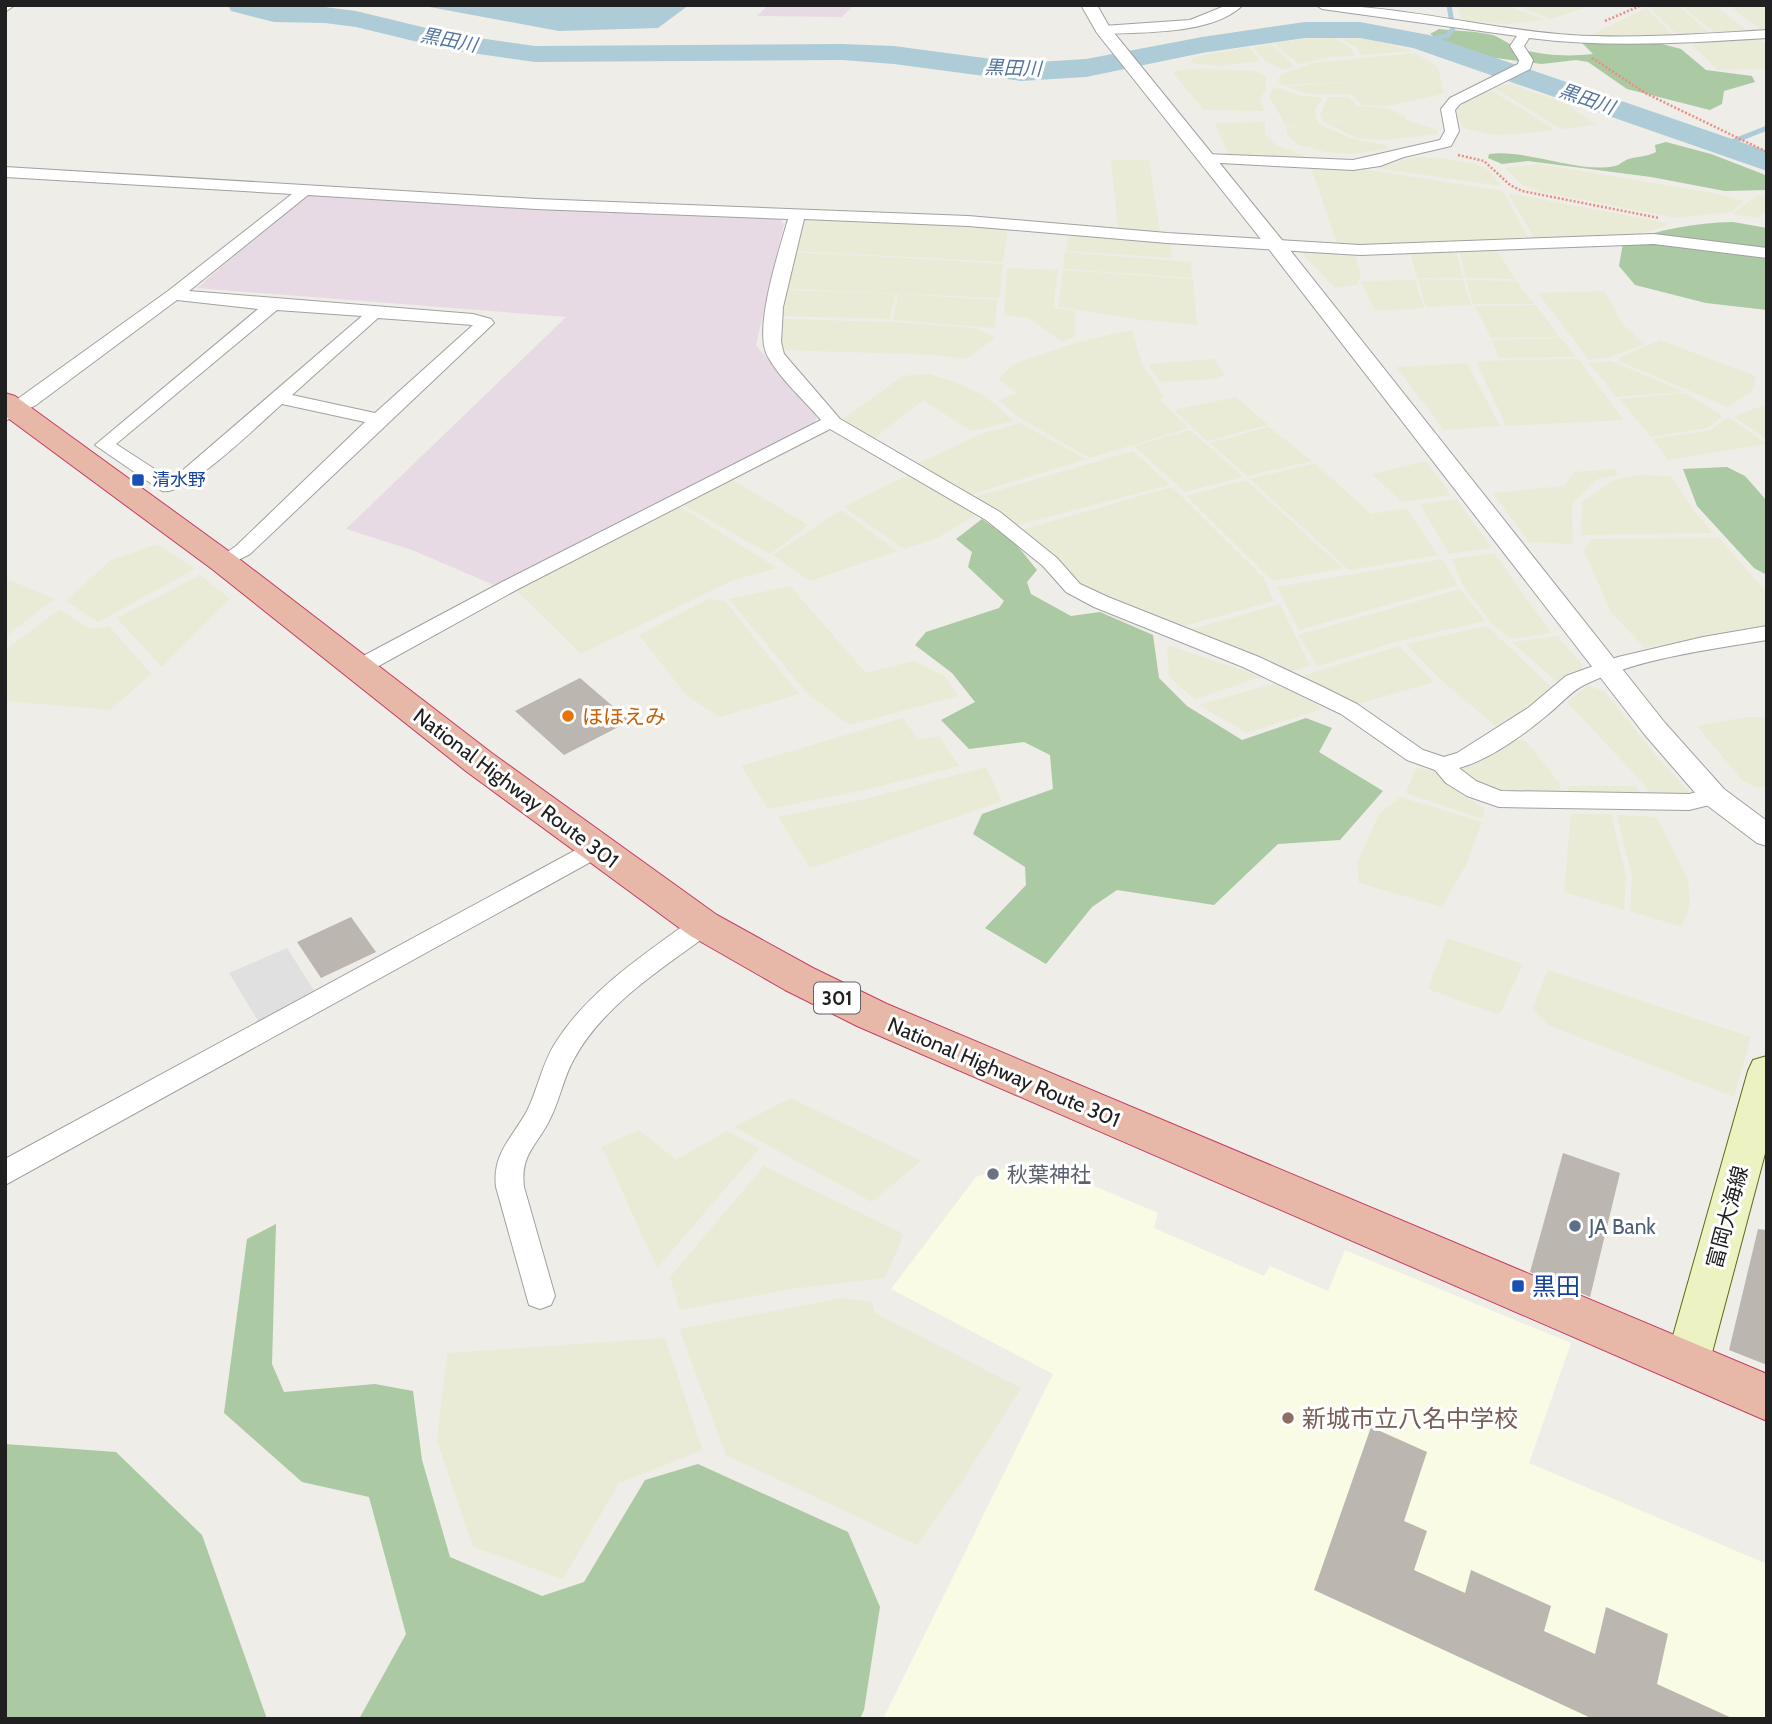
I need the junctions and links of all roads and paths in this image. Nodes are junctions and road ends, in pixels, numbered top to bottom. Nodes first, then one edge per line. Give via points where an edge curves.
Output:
1 (1089, 5) edge
2 (1237, 5) edge
3 (1322, 5) edge
4 (1103, 30) junction
5 (1525, 34) junction
6 (1767, 34) edge
7 (1569, 39) junction
8 (1439, 146) junction
9 (1767, 152) edge
10 (1206, 159) junction
11 (5, 172) edge
12 (305, 188) junction
13 (797, 215) junction
14 (1665, 219) dead end
15 (1275, 244) junction
16 (1767, 253) edge
17 (174, 295) junction
18 (273, 305) junction
19 (373, 313) junction
20 (278, 398) junction
21 (9, 409) edge
22 (379, 419) junction
23 (833, 423) junction
24 (223, 562) junction
25 (1767, 633) edge
26 (358, 668) junction
27 (1607, 669) junction
28 (1443, 765) junction
29 (1714, 796) junction
30 (1767, 836) edge
31 (596, 848) junction
32 (703, 925) junction
33 (1767, 1071) edge
34 (5, 1173) edge
35 (540, 1296) dead end
36 (1687, 1364) junction
37 (1767, 1398) edge

1 - 4 street
2 - 4 street via 1223,14 1183,24
3 - 5 street
4 - 10 street
5 - 7 street
5 - 8 street via 1517,46 1525,66 1455,101 1448,109 1450,140
6 - 7 street
7 - 9 path via 1647,94
8 - 10 street via 1353,165
8 - 14 path via 1451,154 1484,161 1522,191
10 - 15 street
11 - 12 street
12 - 13 street
12 - 17 street
13 - 15 street via 968,221
13 - 23 street via 770,343
15 - 16 street via 1408,250 1654,239
15 - 27 street
17 - 18 street
17 - 21 street
18 - 19 street
18 - 20 street via 104,445 169,487
19 - 20 street
19 - 22 street via 485,323
20 - 22 street
21 - 24 highway, National Highway Route 301 / 301
22 - 24 street via 243,550
23 - 26 street
23 - 28 street via 993,516 1051,562 1073,588 1315,692 1349,709 1415,755
24 - 26 highway, National Highway Route 301 / 301
25 - 27 street
26 - 31 highway, National Highway Route 301 / 301
27 - 28 street via 1574,681 1504,735 1465,759
27 - 29 street
28 - 29 street via 1472,789 1499,799 1689,803
29 - 30 street
31 - 32 highway, National Highway Route 301 / 301
31 - 34 street
32 - 35 street via 578,1031 556,1066 540,1112 509,1160 510,1187
32 - 36 highway, National Highway Route 301 / 301 via 872,1015
33 - 36 main road, 富岡大海線
36 - 37 highway, National Highway Route 301 / 301

